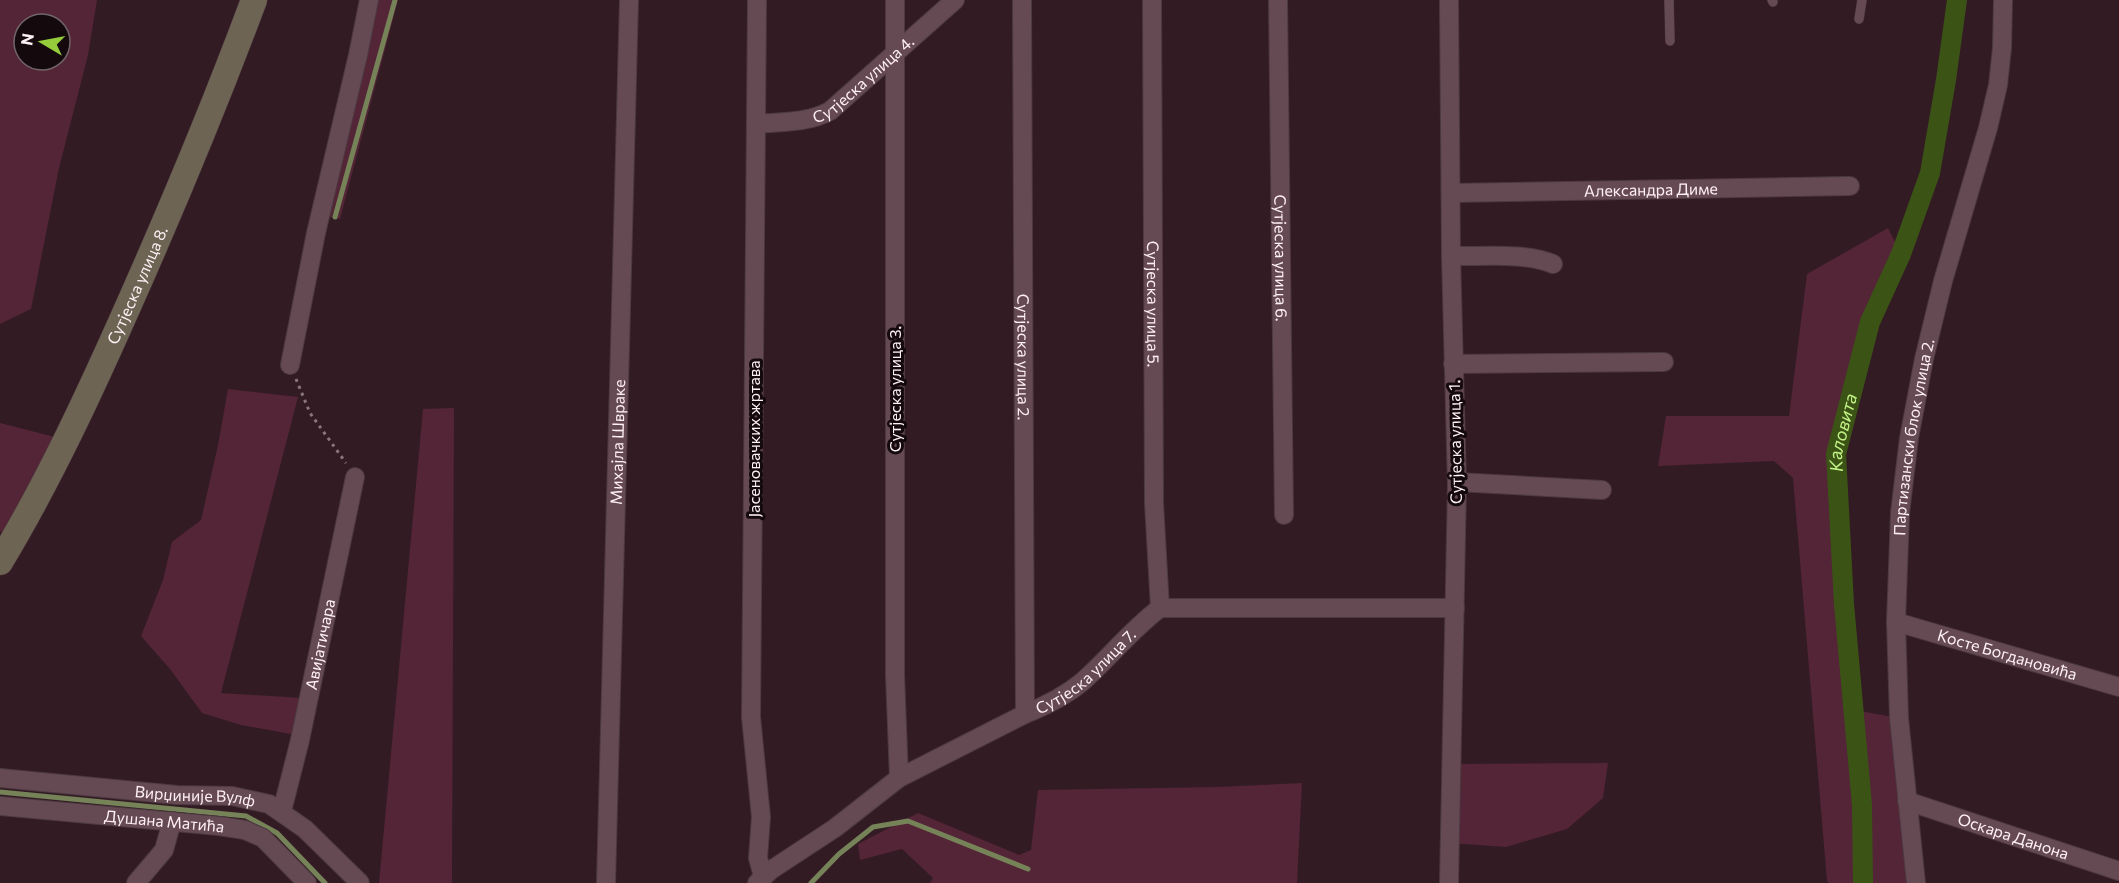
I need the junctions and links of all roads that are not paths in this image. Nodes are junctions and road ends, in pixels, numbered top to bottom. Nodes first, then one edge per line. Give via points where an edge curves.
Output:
1 (254, 0) edge
2 (369, 0) edge
3 (629, 0) edge
4 (757, 0) edge
5 (895, 0) edge
6 (954, 0) edge
7 (1022, 0) edge
8 (1152, 0) edge
9 (1278, 0) edge
10 (1449, 0) edge
11 (1669, 0) edge
12 (1862, 0) edge
13 (2003, 0) edge
14 (1859, 19) dead end
15 (1670, 41) dead end
16 (896, 54) junction
17 (757, 124) junction
18 (1850, 186) dead end
19 (1451, 193) junction
20 (1451, 256) junction
21 (1553, 264) dead end
22 (1664, 362) dead end
23 (1453, 364) junction
24 (290, 365) road end
25 (355, 477) road end
26 (1457, 482) junction
27 (1602, 490) dead end
28 (1284, 515) dead end
29 (0, 561) edge
30 (1160, 608) junction
31 (1455, 608) junction
32 (1896, 622) junction
33 (2119, 687) edge
34 (1025, 714) junction
35 (0, 778) edge
36 (899, 778) junction
37 (1907, 801) junction
38 (0, 806) edge
39 (282, 811) junction
40 (172, 821) junction
41 (2119, 871) edge
42 (760, 880) edge
43 (136, 883) edge
44 (307, 883) edge
45 (360, 883) edge
46 (606, 883) edge
47 (1449, 883) edge
48 (1916, 883) edge

1 - 29 street, Сутјеска улица 8. via 206,125 110,346 63,446
2 - 24 street
3 - 46 street, Михајла Швраке
4 - 17 street, Јасеновачких жртава
5 - 16 street, Сутјеска улица 3.
6 - 16 street, Сутјеска улица 4.
7 - 34 street, Сутјеска улица 2.
8 - 30 street, Сутјеска улица 5. via 1154,503
9 - 28 street, Сутјеска улица 6.
10 - 19 street, Сутјеска улица 1.
11 - 15 lane
12 - 14 lane
13 - 32 street, Партизански блок улица 2. via 2000,71 1994,106 1943,281 1909,438 1900,513
16 - 17 street, Сутјеска улица 4. via 820,117
16 - 36 street, Сутјеска улица 3. via 895,675
17 - 42 street, Јасеновачких жртава via 751,717 761,817
18 - 19 street, Александра Диме
19 - 20 street, Сутјеска улица 1.
20 - 21 street via 1521,257
20 - 23 street, Сутјеска улица 1.
22 - 23 street
23 - 26 street, Сутјеска улица 1.
25 - 39 street, Авијатичара
26 - 27 street
26 - 31 street, Сутјеска улица 1.
30 - 31 street
30 - 34 street, Сутјеска улица 7. via 1082,681
31 - 47 street, Сутјеска улица 1.
32 - 33 street, Косте Богдановића
32 - 37 street, Партизански блок улица 2.
34 - 36 street, Сутјеска улица 7.
35 - 39 street, Вирџиније Вулф via 177,795 231,796 269,804
36 - 42 street, Сутјеска улица 7.
37 - 41 street, Оскара Данона
37 - 48 street, Партизански блок улица 2.
38 - 40 street, Душана Матића
39 - 45 street, Вирџиније Вулф
40 - 43 street via 164,850
40 - 44 street, Душана Матића via 254,833

